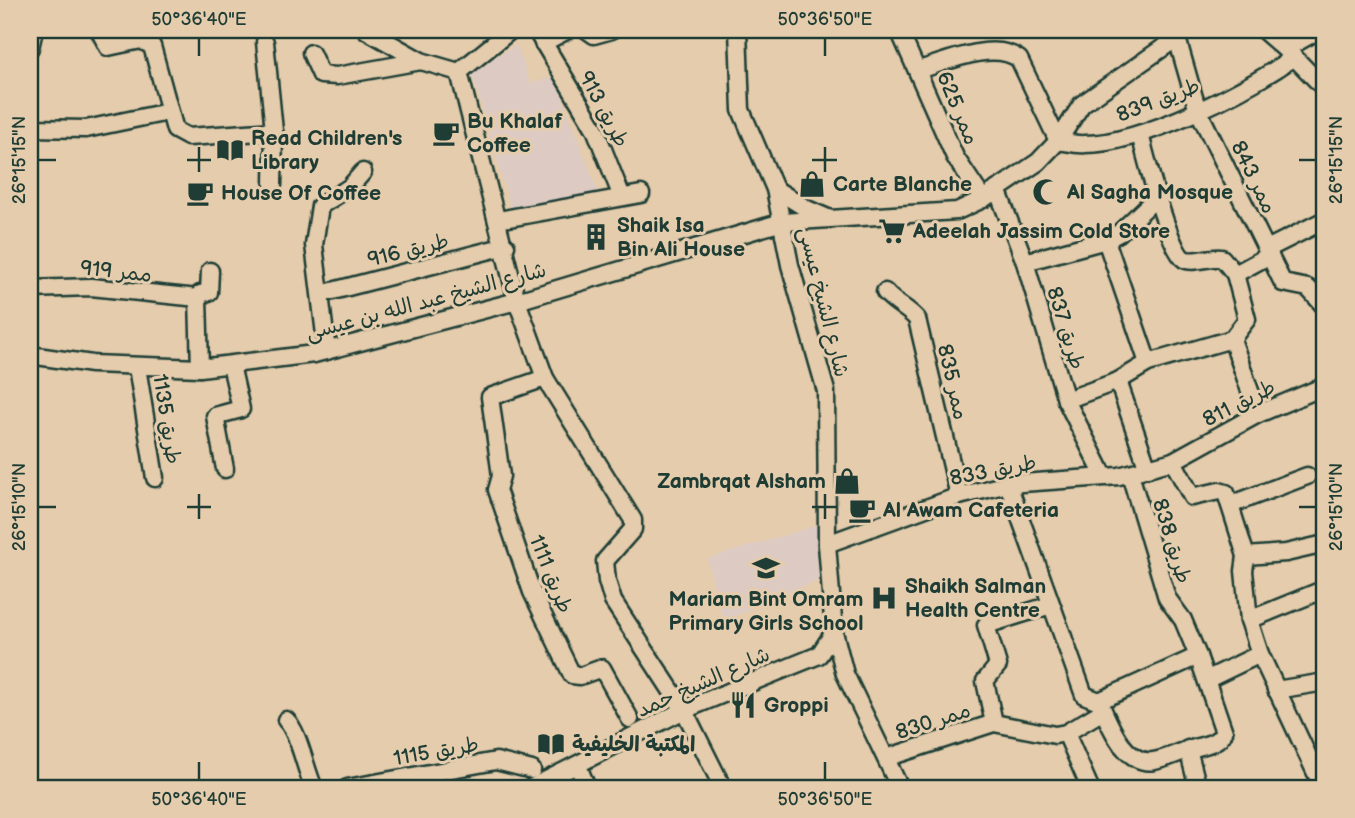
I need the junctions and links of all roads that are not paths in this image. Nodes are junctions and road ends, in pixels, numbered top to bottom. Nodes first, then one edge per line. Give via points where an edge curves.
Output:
1 (34, 30) edge
2 (99, 30) edge
3 (366, 30) edge
4 (511, 30) edge
5 (568, 30) edge
6 (587, 30) edge
7 (612, 30) edge
8 (738, 30) edge
9 (899, 30) edge
10 (1263, 30) edge
11 (1320, 30) edge
12 (1177, 34) edge
13 (491, 36) edge
14 (540, 36) edge
15 (265, 42) dead end
16 (30, 48) edge
17 (312, 53) dead end
18 (1290, 53) junction
19 (421, 61) junction
20 (919, 70) junction
21 (459, 72) junction
22 (1325, 89) edge
23 (1197, 108) junction
24 (168, 112) junction
25 (30, 128) edge
26 (274, 131) junction
27 (1140, 134) junction
28 (1058, 141) junction
29 (363, 172) dead end
30 (273, 185) dead end
31 (775, 188) junction
32 (997, 189) junction
33 (642, 194) dead end
34 (622, 197) junction
35 (1157, 197) junction
36 (983, 199) junction
37 (498, 220) junction
38 (840, 220) junction
39 (1325, 220) edge
40 (782, 222) junction
41 (1106, 240) junction
42 (506, 246) junction
43 (1268, 252) junction
44 (1025, 262) junction
45 (210, 271) dead end
46 (1235, 274) junction
47 (30, 289) edge
48 (886, 292) dead end
49 (320, 294) junction
50 (198, 298) junction
51 (517, 301) junction
52 (1325, 307) edge
53 (1232, 339) junction
54 (327, 351) junction
55 (30, 355) edge
56 (1148, 363) junction
57 (231, 365) junction
58 (137, 367) junction
59 (200, 368) junction
60 (545, 378) junction
61 (1118, 381) junction
62 (1325, 386) edge
63 (1066, 400) junction
64 (1258, 414) junction
65 (1173, 461) junction
66 (225, 469) dead end
67 (1148, 469) junction
68 (1130, 474) junction
69 (1104, 476) junction
70 (1307, 476) dead end
71 (155, 478) dead end
72 (1008, 484) junction
73 (959, 496) junction
74 (1230, 505) junction
75 (827, 544) junction
76 (1325, 544) edge
77 (1246, 556) junction
78 (1325, 589) edge
79 (1051, 606) junction
80 (1249, 620) junction
81 (834, 632) junction
82 (1260, 654) junction
83 (818, 655) junction
84 (1198, 656) junction
85 (845, 674) junction
86 (1208, 679) junction
87 (1325, 682) edge
88 (1276, 690) junction
89 (1101, 706) junction
90 (684, 710) junction
91 (630, 719) dead end
92 (286, 720) dead end
93 (994, 723) junction
94 (1061, 734) junction
95 (1188, 749) junction
96 (886, 758) junction
97 (578, 766) junction
98 (532, 770) dead end
99 (314, 788) edge
100 (347, 788) edge
101 (531, 788) edge
102 (587, 788) edge
103 (723, 788) edge
104 (900, 788) edge
105 (1090, 788) edge
106 (1198, 788) edge
107 (1323, 788) edge

1 - 16 street
2 - 24 street via 108,47 141,40 152,46
3 - 19 street
4 - 13 street
5 - 14 street, طريق 913
6 - 7 street via 594,35
8 - 31 street, شارع الشيخ عيسى via 741,110
9 - 20 street, ممر 625
10 - 18 street
11 - 18 street, طريق 839
12 - 23 street, ممر 843
12 - 28 street, شارع الشيخ عبد الله بن عيسى via 1082,104
13 - 21 street
14 - 34 street, طريق 913 via 595,129
15 - 26 street
17 - 19 street via 321,75
18 - 22 street
18 - 23 street, طريق 839 via 1268,75
19 - 21 street
20 - 28 street via 967,56 1012,53
20 - 36 street, ممر 625 via 955,157
21 - 37 street
23 - 27 street, طريق 839
23 - 43 street, ممر 843
24 - 25 street via 86,129
24 - 26 street via 176,130 188,136
26 - 30 street
27 - 28 street, طريق 839 via 1086,145
27 - 35 street
28 - 32 street, شارع الشيخ عبد الله بن عيسى via 1038,162
29 - 49 street via 320,206 314,246
31 - 38 street via 807,209
31 - 40 street, شارع الشيخ عيسى
32 - 36 street, شارع الشيخ عبد الله بن عيسى
32 - 44 street, طريق 837
33 - 34 street
34 - 37 street
35 - 41 street
35 - 46 street via 1183,258 1222,258
36 - 38 street, شارع الشيخ عبد الله بن عيسى via 957,211
37 - 42 street
38 - 40 street, شارع الشيخ عبد الله بن عيسى
39 - 43 street
40 - 51 street, شارع الشيخ عبد الله بن عيسى
40 - 75 street, شارع الشيخ عيسى via 825,391
41 - 44 street
41 - 56 street
42 - 49 street, طريق 916
42 - 51 street
43 - 46 street
43 - 52 street, ممر 843 via 1283,283 1308,288
44 - 63 street, طريق 837
45 - 50 street via 209,292
46 - 53 street via 1247,319
47 - 50 street, ممر 919 via 83,286
48 - 73 street, ممر 835 via 917,319
49 - 54 street
50 - 59 street
51 - 54 street, شارع الشيخ عبد الله بن عيسى
51 - 60 street
53 - 56 street
53 - 64 street
54 - 57 street, شارع الشيخ عبد الله بن عيسى
55 - 58 street, شارع الشيخ عبد الله بن عيسى
56 - 61 street
57 - 59 street, شارع الشيخ عبد الله بن عيسى
57 - 66 street via 241,409 215,416
58 - 59 street, شارع الشيخ عبد الله بن عيسى
58 - 71 street, طريق 1135
60 - 90 street via 633,520 633,529 605,561 607,581 613,601
60 - 91 street, طريق 1111 via 490,397 501,476 497,490 532,592 572,675 602,668
61 - 63 street
61 - 67 street
62 - 64 street, طريق 811
63 - 69 street, طريق 837
64 - 65 street, طريق 811
65 - 67 street, طريق 833
65 - 74 street, طريق 838 via 1192,497 1224,490
67 - 68 street, طريق 833
68 - 69 street, طريق 833
68 - 84 street, طريق 838 via 1167,598 1183,620
69 - 72 street, طريق 833
70 - 74 street
72 - 73 street, طريق 833
72 - 79 street
73 - 75 street, طريق 833
74 - 77 street
75 - 81 street, شارع الشيخ عيسى
76 - 77 street via 1286,554
77 - 80 street
78 - 80 street
79 - 89 street via 1079,685 1084,695
79 - 93 street, ممر 830 via 986,625 998,665 985,681
80 - 82 street
81 - 83 street
81 - 85 street, شارع الشيخ عيسى
82 - 86 street
82 - 88 street
83 - 85 street
83 - 90 street, شارع الشيخ حمد
84 - 86 street, طريق 838
84 - 89 street
85 - 96 street, شارع الشيخ عيسى
86 - 95 street, طريق 838 via 1224,732 1216,741
87 - 88 street
88 - 107 street
89 - 94 street
89 - 95 street via 1122,745 1137,759 1151,762
90 - 97 street, شارع الشيخ حمد
90 - 103 street
92 - 99 street via 295,728
93 - 94 street, ممر 830
93 - 96 street, ممر 830
94 - 105 street
95 - 106 street
96 - 104 street, شارع الشيخ عيسى
97 - 101 street, شارع الشيخ حمد
97 - 102 street
98 - 100 street, طريق 1115 via 496,761

